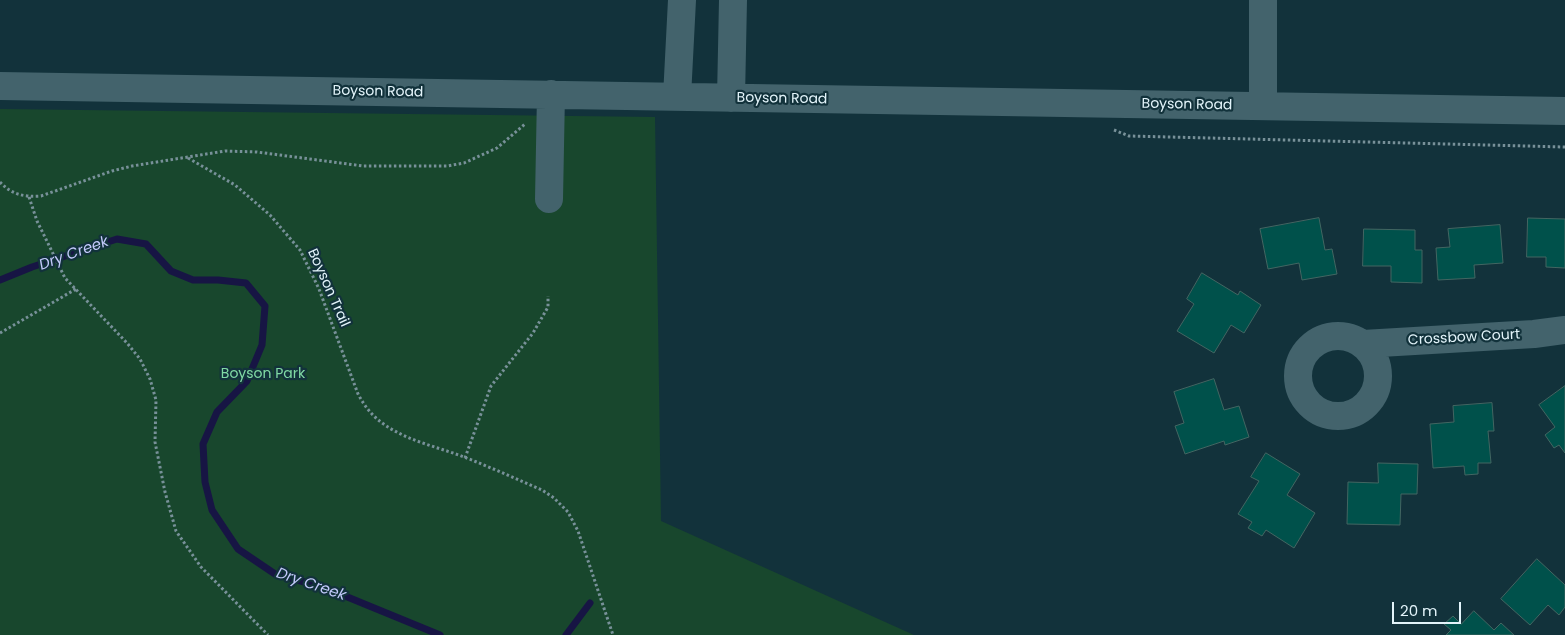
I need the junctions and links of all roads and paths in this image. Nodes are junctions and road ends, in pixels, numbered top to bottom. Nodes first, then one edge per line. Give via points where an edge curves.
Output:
1 (682, 0) edge
2 (733, 0) edge
3 (1263, 0) edge
4 (0, 86) edge
5 (677, 97) junction
6 (731, 98) junction
7 (551, 106) junction
8 (1263, 106) junction
9 (1565, 111) edge
10 (1106, 128) dead end
11 (1565, 146) edge
12 (187, 157) junction
13 (0, 182) edge
14 (29, 197) junction
15 (549, 200) dead end
16 (76, 289) junction
17 (548, 296) dead end
18 (1565, 330) edge
19 (0, 333) edge
20 (1363, 344) dead end
21 (465, 458) junction
22 (268, 635) edge
23 (613, 635) edge

1 - 5 street
2 - 6 street
3 - 8 street
4 - 7 street, Boyson Road
5 - 6 street, Boyson Road
5 - 7 street, Boyson Road
6 - 8 street, Boyson Road
7 - 12 path via 539,119 525,123 497,148 464,163 446,166 364,166 241,151
7 - 15 street
8 - 9 street, Boyson Road
10 - 11 path via 1129,136
12 - 14 path via 112,171 41,196
12 - 21 path, Boyson Trail via 235,185 270,215 300,250 319,289 358,394 374,417 402,434
13 - 14 path via 7,190
14 - 16 path via 65,278
16 - 19 path
16 - 22 path via 128,343 150,379 156,400 155,442 176,531 201,567
17 - 21 path via 548,308 533,333 491,386
18 - 20 street, Crossbow Court
21 - 23 path, Boyson Trail via 542,490 568,512 578,531

